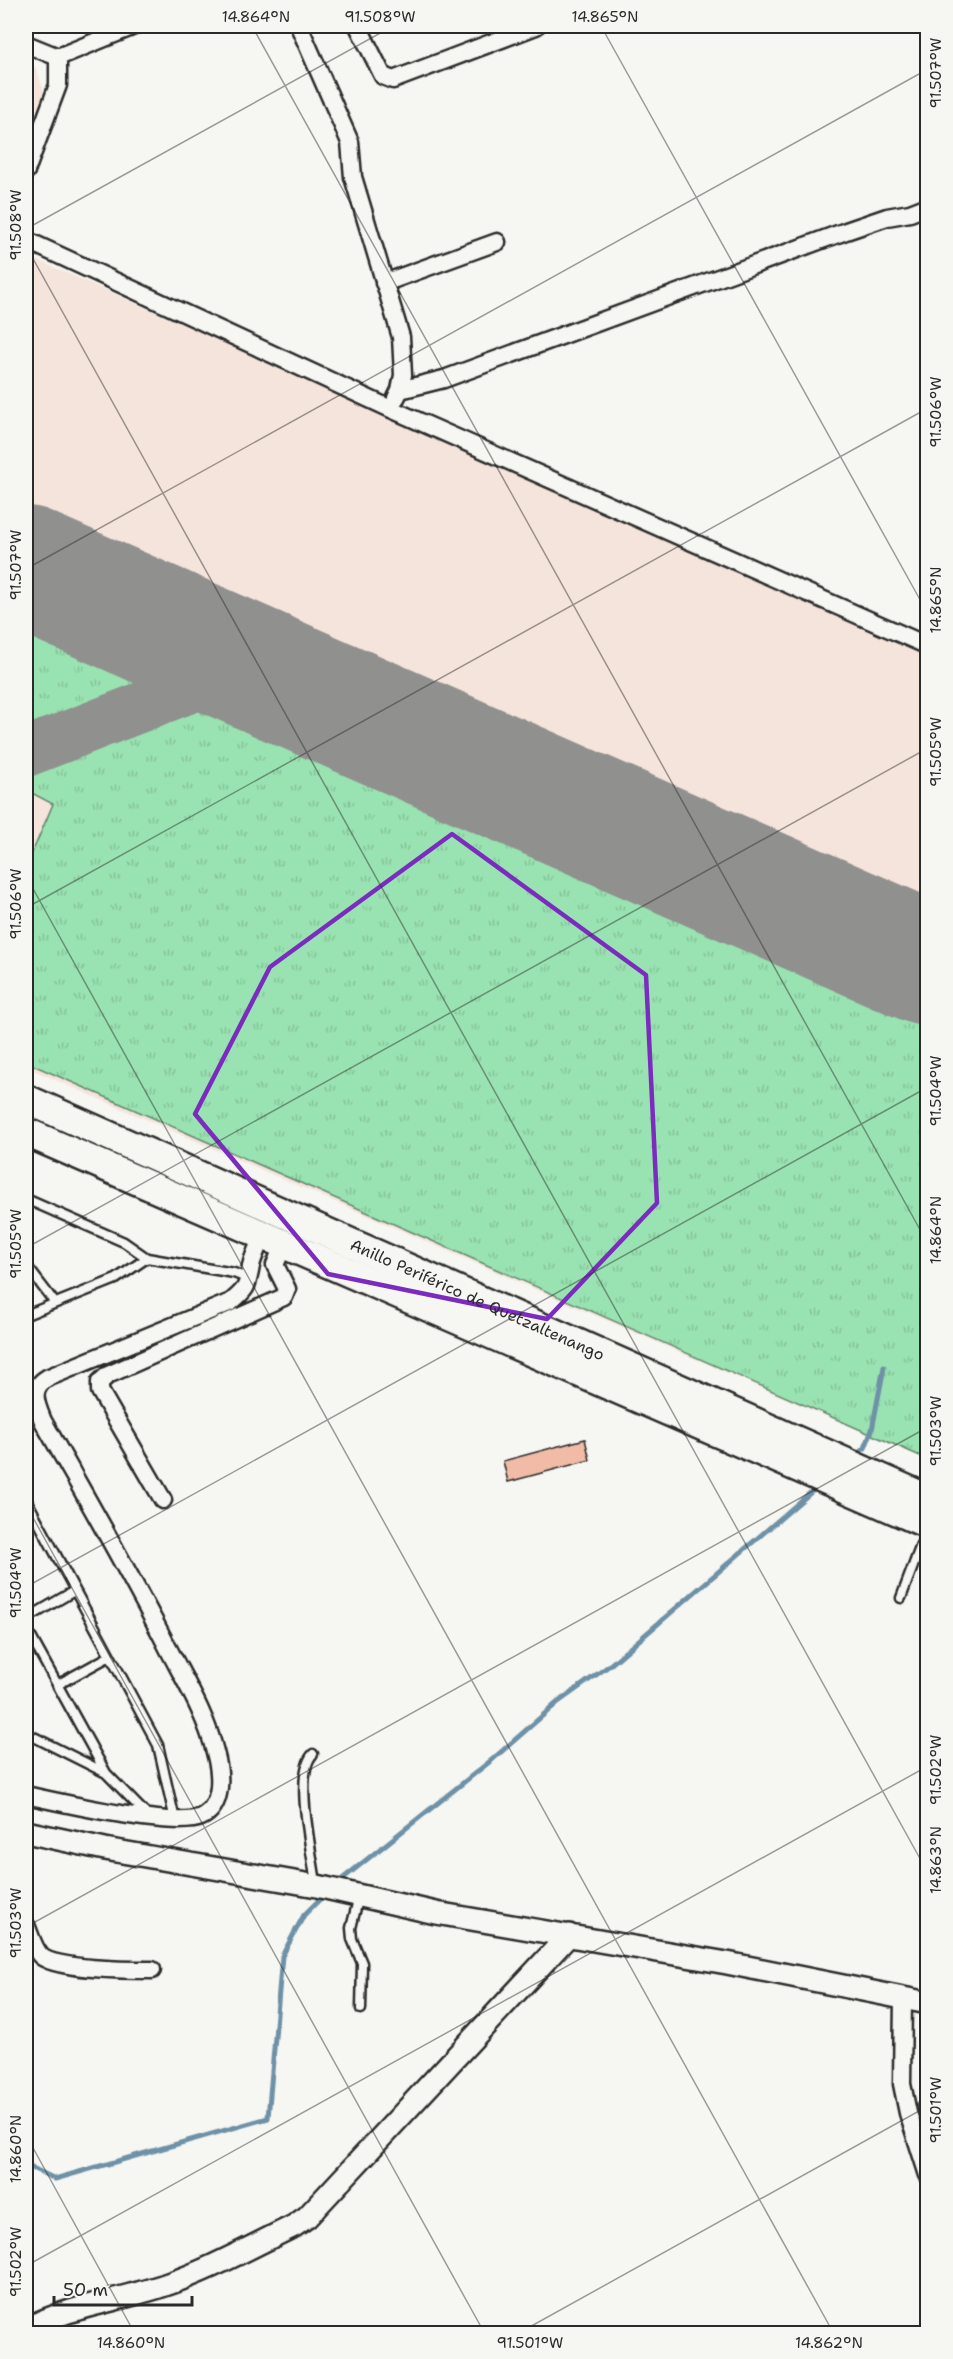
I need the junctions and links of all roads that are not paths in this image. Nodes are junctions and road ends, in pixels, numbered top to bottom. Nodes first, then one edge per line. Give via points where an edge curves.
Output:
1 (134, 26) edge
2 (299, 26) edge
3 (358, 26) edge
4 (536, 26) edge
5 (496, 32) edge
6 (26, 44) edge
7 (58, 57) junction
8 (26, 171) edge
9 (927, 206) edge
10 (26, 240) edge
11 (497, 242) dead end
12 (384, 283) junction
13 (400, 390) junction
14 (391, 409) junction
15 (927, 646) edge
16 (26, 1099) edge
17 (26, 1132) edge
18 (26, 1199) edge
19 (273, 1240) junction
20 (147, 1258) junction
21 (26, 1265) edge
22 (250, 1279) junction
23 (54, 1303) junction
24 (26, 1315) edge
25 (26, 1498) edge
26 (927, 1499) edge
27 (163, 1500) dead end
28 (927, 1526) edge
29 (74, 1591) junction
30 (901, 1598) dead end
31 (26, 1619) edge
32 (26, 1628) edge
33 (110, 1656) junction
34 (57, 1685) junction
35 (26, 1733) edge
36 (313, 1754) dead end
37 (106, 1773) junction
38 (26, 1795) edge
39 (150, 1818) junction
40 (175, 1820) junction
41 (26, 1832) edge
42 (316, 1886) junction
43 (354, 1894) junction
44 (26, 1924) edge
45 (569, 1935) junction
46 (152, 1970) dead end
47 (903, 1998) junction
48 (927, 2004) edge
49 (361, 2009) dead end
50 (927, 2175) edge
51 (26, 2329) edge

1 - 7 street
2 - 12 street via 351,142 353,177
3 - 5 street via 383,75 393,80
4 - 5 street
6 - 7 street
7 - 8 street via 58,85
9 - 13 street via 846,231 444,380
10 - 14 street
11 - 12 street
12 - 13 street via 401,337
13 - 14 street
14 - 15 street
16 - 26 highway, Anillo Periférico de Quetzaltenango
17 - 19 highway, Anillo Periférico de Quetzaltenango
18 - 20 lane via 124,1242
19 - 22 street via 251,1267
19 - 27 street via 275,1265 287,1289 284,1298 108,1375 100,1382 100,1391
19 - 28 highway, Anillo Periférico de Quetzaltenango
20 - 22 lane
20 - 23 lane via 116,1279
21 - 23 lane
22 - 40 street via 240,1295 220,1308 48,1378 36,1388 43,1421 157,1626 193,1697 215,1752 218,1798 201,1817
23 - 24 lane
25 - 29 lane
28 - 30 lane
29 - 31 lane
29 - 33 lane
32 - 34 lane
33 - 34 lane
33 - 40 lane via 158,1745
34 - 37 lane
35 - 37 lane
36 - 42 lane via 306,1764 303,1794
37 - 39 lane
38 - 39 street
39 - 40 street
41 - 42 street via 105,1850
42 - 43 street
43 - 45 street via 436,1913
43 - 49 lane via 351,1939 362,1963
44 - 46 street via 39,1954 47,1960 109,1970
45 - 47 street
45 - 51 street via 322,2203 301,2221 186,2277 70,2310
47 - 48 street
47 - 50 street via 902,2084

